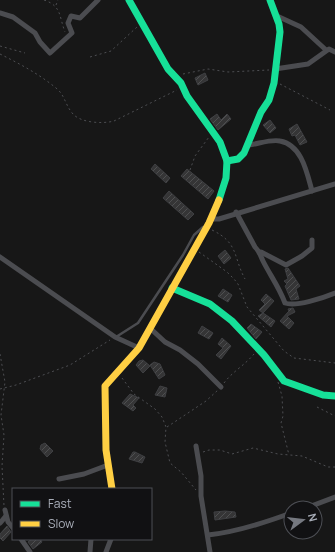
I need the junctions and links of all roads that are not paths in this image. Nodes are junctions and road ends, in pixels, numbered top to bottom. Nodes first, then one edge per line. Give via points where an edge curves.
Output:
1 (98, 0) edge
2 (129, 0) edge
3 (270, 0) edge
4 (0, 13) edge
5 (277, 16) junction
6 (326, 50) junction
7 (335, 52) edge
8 (275, 69) junction
9 (248, 146) junction
10 (227, 161) junction
11 (335, 184) edge
12 (312, 191) junction
13 (236, 212) junction
14 (209, 223) junction
15 (312, 240) dead end
16 (260, 251) junction
17 (0, 257) edge
18 (172, 288) junction
19 (335, 293) edge
20 (151, 329) junction
21 (115, 337) junction
22 (139, 348) junction
23 (221, 387) road end
24 (335, 396) edge
25 (196, 446) dead end
26 (108, 465) junction
27 (59, 479) dead end
28 (112, 488) edge
29 (335, 497) edge
30 (323, 502) edge
31 (5, 510) road end
32 (6, 516) junction
33 (283, 516) edge
34 (0, 523) edge
35 (12, 526) edge
36 (208, 534) junction
37 (22, 540) edge
38 (91, 540) edge
39 (111, 540) edge
40 (30, 552) edge
41 (90, 552) edge
42 (106, 552) edge
43 (210, 552) edge

1 - 4 street via 80,18 71,16 68,23 72,33 50,53 35,34 13,17
2 - 10 street via 174,76 182,83 187,96 220,142
3 - 5 street
5 - 6 street via 301,27
5 - 8 street via 280,32
6 - 7 street
6 - 8 street via 308,64
8 - 9 street via 269,100 261,112
9 - 10 street via 238,158
9 - 12 street via 278,140 292,147 301,157
10 - 14 street via 221,196
11 - 12 street
12 - 13 street
13 - 14 street
13 - 16 street
14 - 18 street
14 - 21 lane via 194,235 138,323
15 - 16 street via 312,248 286,265 265,256
16 - 19 street via 284,303 301,303
17 - 21 street
18 - 20 street
18 - 24 street via 210,304 232,321 284,381 323,395
20 - 22 street
20 - 23 street via 165,342 198,364
21 - 22 street
22 - 26 street via 107,383 105,389
25 - 36 street
26 - 27 street via 84,474
26 - 28 street
29 - 30 street
31 - 32 street
32 - 34 street
32 - 35 street
33 - 36 street via 263,524
36 - 43 street
37 - 40 street
38 - 41 street
39 - 42 street

